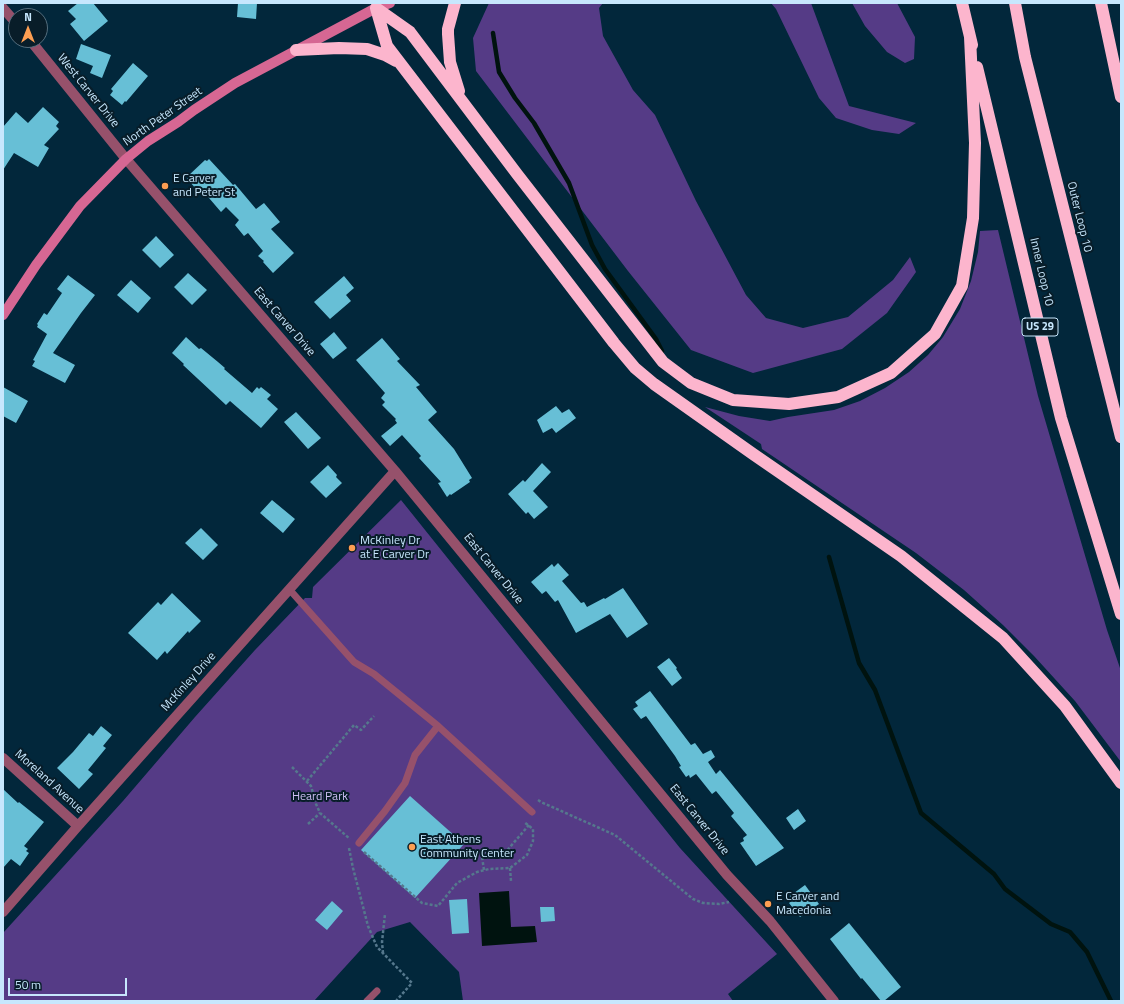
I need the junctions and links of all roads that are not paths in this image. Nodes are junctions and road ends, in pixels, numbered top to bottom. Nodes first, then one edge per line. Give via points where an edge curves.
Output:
1 (390, 3) edge
2 (455, 3) edge
3 (962, 3) edge
4 (1015, 3) edge
5 (1101, 3) edge
6 (374, 5) edge
7 (970, 37) junction
8 (36, 48) edge
9 (296, 50) junction
10 (398, 62) junction
11 (1121, 97) edge
12 (462, 100) junction
13 (126, 159) junction
14 (3, 315) edge
15 (1121, 437) edge
16 (395, 471) junction
17 (289, 589) junction
18 (1121, 614) edge
19 (438, 726) junction
20 (3, 758) edge
21 (1121, 783) edge
22 (532, 812) road end
23 (78, 826) junction
24 (360, 847) road end
25 (3, 912) edge
26 (377, 991) dead end
27 (368, 1001) edge
28 (834, 1001) edge

1 - 6 street, North Peter Street
2 - 12 highway via 448,28 450,62
3 - 7 highway, Inner Loop 10 / US 29
4 - 15 highway, Outer Loop 10 via 1025,58
5 - 11 highway
6 - 9 street, North Peter Street
6 - 10 highway via 387,46
6 - 12 highway via 410,32
7 - 12 highway via 975,143 973,218 962,286 936,334 891,372 838,397 789,404 733,400 691,383 663,362
7 - 18 highway, Inner Loop 10 / US 29 via 1061,418
8 - 13 street, West Carver Drive
9 - 10 highway via 367,49
9 - 13 street, North Peter Street via 235,83 148,141
10 - 21 highway via 636,368 654,384 753,454 902,556 1003,638 1065,706
13 - 14 street, North Peter Street via 80,206
13 - 16 street, East Carver Drive
16 - 17 street, McKinley Drive
16 - 28 street, East Carver Drive via 727,875 770,920
17 - 19 lane via 354,662 374,674
17 - 23 street, McKinley Drive
19 - 22 lane
19 - 24 lane via 415,755 404,783
20 - 23 street, Moreland Avenue
23 - 25 street, McKinley Drive
26 - 27 lane

